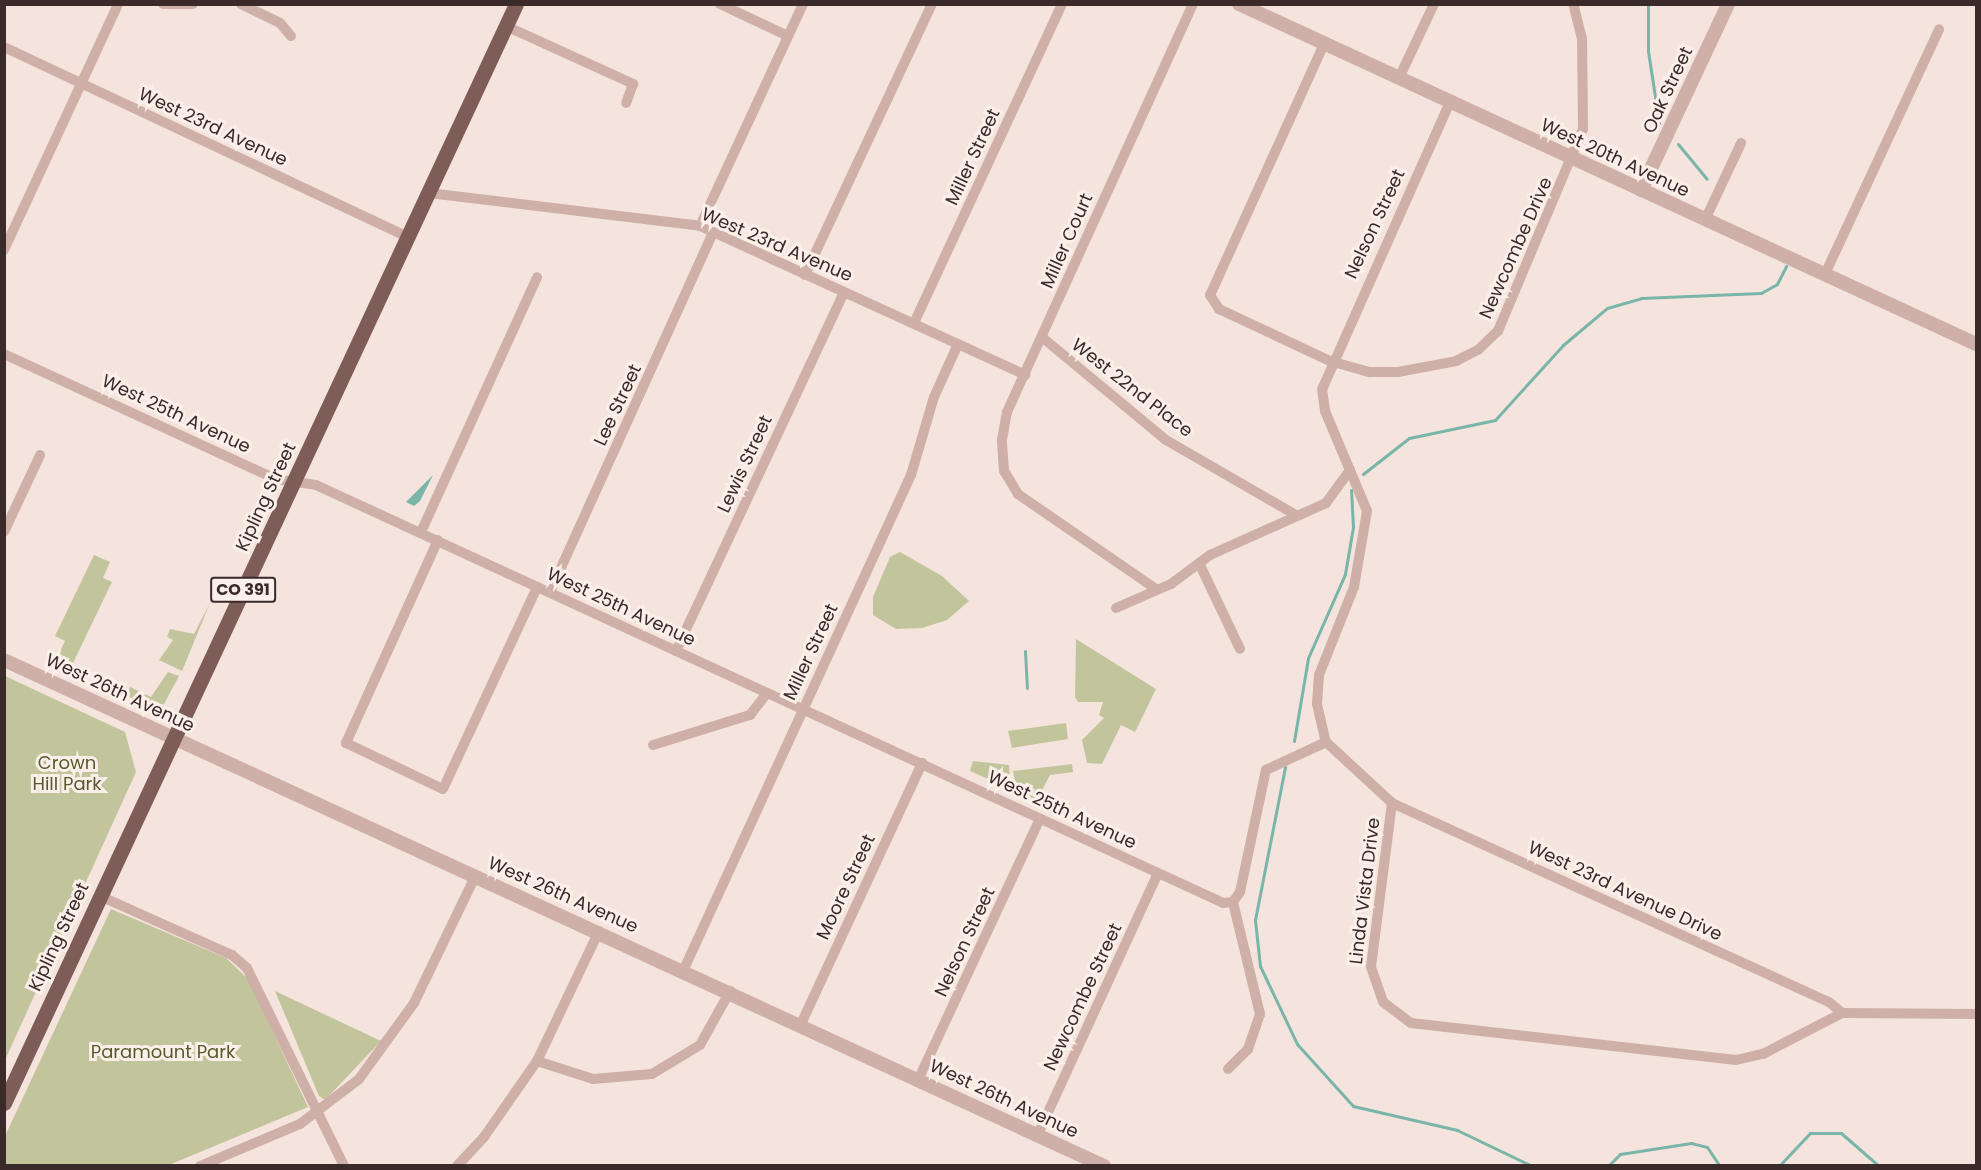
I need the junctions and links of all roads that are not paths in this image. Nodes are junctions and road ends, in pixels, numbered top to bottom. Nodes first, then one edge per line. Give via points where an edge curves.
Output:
1 (118, 4) edge
2 (163, 4) edge
3 (193, 4) edge
4 (241, 4) edge
5 (516, 4) edge
6 (720, 4) edge
7 (803, 4) edge
8 (933, 4) edge
9 (1062, 4) edge
10 (1193, 4) edge
11 (1239, 4) edge
12 (1434, 4) edge
13 (1573, 4) edge
14 (1728, 4) edge
15 (506, 26) junction
16 (1939, 28) dead end
17 (291, 36) dead end
18 (788, 36) junction
19 (1324, 44) junction
20 (4, 47) edge
21 (1398, 78) junction
22 (81, 83) junction
23 (1450, 102) junction
24 (626, 103) dead end
25 (1741, 143) dead end
26 (1574, 160) junction
27 (1641, 190) junction
28 (429, 193) junction
29 (1705, 220) junction
30 (700, 226) junction
31 (714, 232) junction
32 (408, 237) junction
33 (4, 250) edge
34 (1825, 274) junction
35 (805, 275) junction
36 (537, 277) dead end
37 (844, 292) junction
38 (914, 323) junction
39 (1042, 338) junction
40 (958, 344) junction
41 (1977, 344) edge
42 (4, 354) edge
43 (1330, 361) junction
44 (1025, 375) junction
45 (40, 455) dead end
46 (1350, 470) junction
47 (296, 481) junction
48 (1296, 515) junction
49 (4, 532) edge
50 (421, 532) junction
51 (438, 540) junction
52 (1199, 563) junction
53 (537, 587) junction
54 (1156, 589) junction
55 (550, 592) junction
56 (1116, 608) dead end
57 (1240, 650) dead end
58 (676, 651) junction
59 (4, 660) edge
60 (767, 693) junction
61 (802, 709) junction
62 (172, 737) junction
63 (1326, 742) junction
64 (653, 746) dead end
65 (922, 764) junction
66 (1392, 803) junction
67 (1040, 819) junction
68 (1158, 873) junction
69 (476, 875) junction
70 (99, 896) junction
71 (1233, 902) junction
72 (599, 931) junction
73 (684, 969) junction
74 (730, 991) junction
75 (1842, 1013) junction
76 (1977, 1014) edge
77 (801, 1024) junction
78 (537, 1060) junction
79 (1228, 1069) dead end
80 (919, 1078) junction
81 (4, 1103) edge
82 (318, 1113) junction
83 (1038, 1134) junction
84 (200, 1166) edge
85 (344, 1166) edge
86 (457, 1166) edge
87 (1104, 1166) edge

1 - 22 street
2 - 3 street
4 - 17 street via 280,23
5 - 15 main road, Kipling Street / CO 391
6 - 18 street
7 - 18 street
8 - 35 street
9 - 38 street, Miller Street
10 - 39 street, Miller Court
11 - 19 street, West 20th Avenue
12 - 21 street
13 - 26 street, Newcombe Drive via 1580,17 1586,109
14 - 27 street, Oak Street
15 - 24 street via 633,84
15 - 28 main road, Kipling Street / CO 391
16 - 34 street
18 - 30 street
19 - 21 street, West 20th Avenue
19 - 43 street, Newcombe Drive via 1210,295 1219,309
20 - 22 street, West 23rd Avenue
21 - 23 street, West 20th Avenue
22 - 32 street, West 23rd Avenue
22 - 33 street
23 - 26 street, West 20th Avenue
23 - 43 street, Nelson Street
25 - 29 street
26 - 27 street, West 20th Avenue
26 - 43 street, Newcombe Drive via 1498,331 1478,350 1456,361 1398,372 1369,372
27 - 29 street, West 20th Avenue
28 - 30 street, West 23rd Avenue
28 - 32 main road, Kipling Street / CO 391
29 - 34 street, West 20th Avenue
30 - 31 street, West 23rd Avenue
31 - 35 street, West 23rd Avenue
31 - 55 street, Lee Street
32 - 47 main road, Kipling Street / CO 391
34 - 41 street, West 20th Avenue
35 - 37 street, West 23rd Avenue
36 - 50 street
37 - 38 street, West 23rd Avenue
37 - 58 street, Lewis Street
38 - 40 street, West 23rd Avenue
39 - 44 street, Miller Court
39 - 48 street, West 22nd Place via 1166,440
40 - 44 street, West 23rd Avenue
40 - 61 street, Miller Street via 911,475
42 - 47 street, West 25th Avenue via 276,478
43 - 46 street via 1322,389 1325,411
44 - 54 street, Miller Court via 1007,412 1002,440 1004,471 1018,494
45 - 49 street
46 - 48 street via 1326,503
46 - 63 street via 1366,499 1368,523 1352,595 1319,675 1317,704
47 - 50 street, West 25th Avenue
47 - 62 main road, Kipling Street / CO 391
48 - 52 street
50 - 51 street, West 25th Avenue
51 - 53 street, West 25th Avenue
51 - 53 street via 346,743 443,789
52 - 54 street
52 - 57 street
53 - 55 street, West 25th Avenue
54 - 56 street
55 - 58 street, West 25th Avenue
58 - 60 street, West 25th Avenue
59 - 62 street, West 26th Avenue
60 - 61 street, West 25th Avenue
60 - 64 street via 750,715
61 - 65 street, West 25th Avenue
61 - 73 street, Miller Street
62 - 69 street, West 26th Avenue
62 - 70 main road, Kipling Street / CO 391
63 - 66 street, Linda Vista Drive
63 - 71 street via 1266,770
65 - 67 street, West 25th Avenue
65 - 77 street, Moore Street
66 - 75 street, West 23rd Avenue Drive via 1829,1002
66 - 75 street, Linda Vista Drive via 1371,967 1383,1002 1402,1019 1425,1026 1736,1060 1762,1054
67 - 68 street, West 25th Avenue
67 - 80 street, Nelson Street
68 - 71 street, West 25th Avenue via 1220,901
68 - 83 street, Newcombe Street
69 - 72 street, West 26th Avenue
69 - 82 street via 388,1045
70 - 81 main road, Kipling Street / CO 391
70 - 82 street via 232,955 247,968 258,981
71 - 79 street via 1260,1014 1248,1049
72 - 73 street, West 26th Avenue
72 - 78 street
73 - 74 street, West 26th Avenue
74 - 77 street, West 26th Avenue
74 - 78 street via 700,1045 652,1074 593,1079
75 - 76 street, Linda Vista Drive
77 - 80 street, West 26th Avenue
78 - 86 street via 484,1137
80 - 83 street, West 26th Avenue
82 - 84 street
82 - 85 street
83 - 87 street, West 26th Avenue

